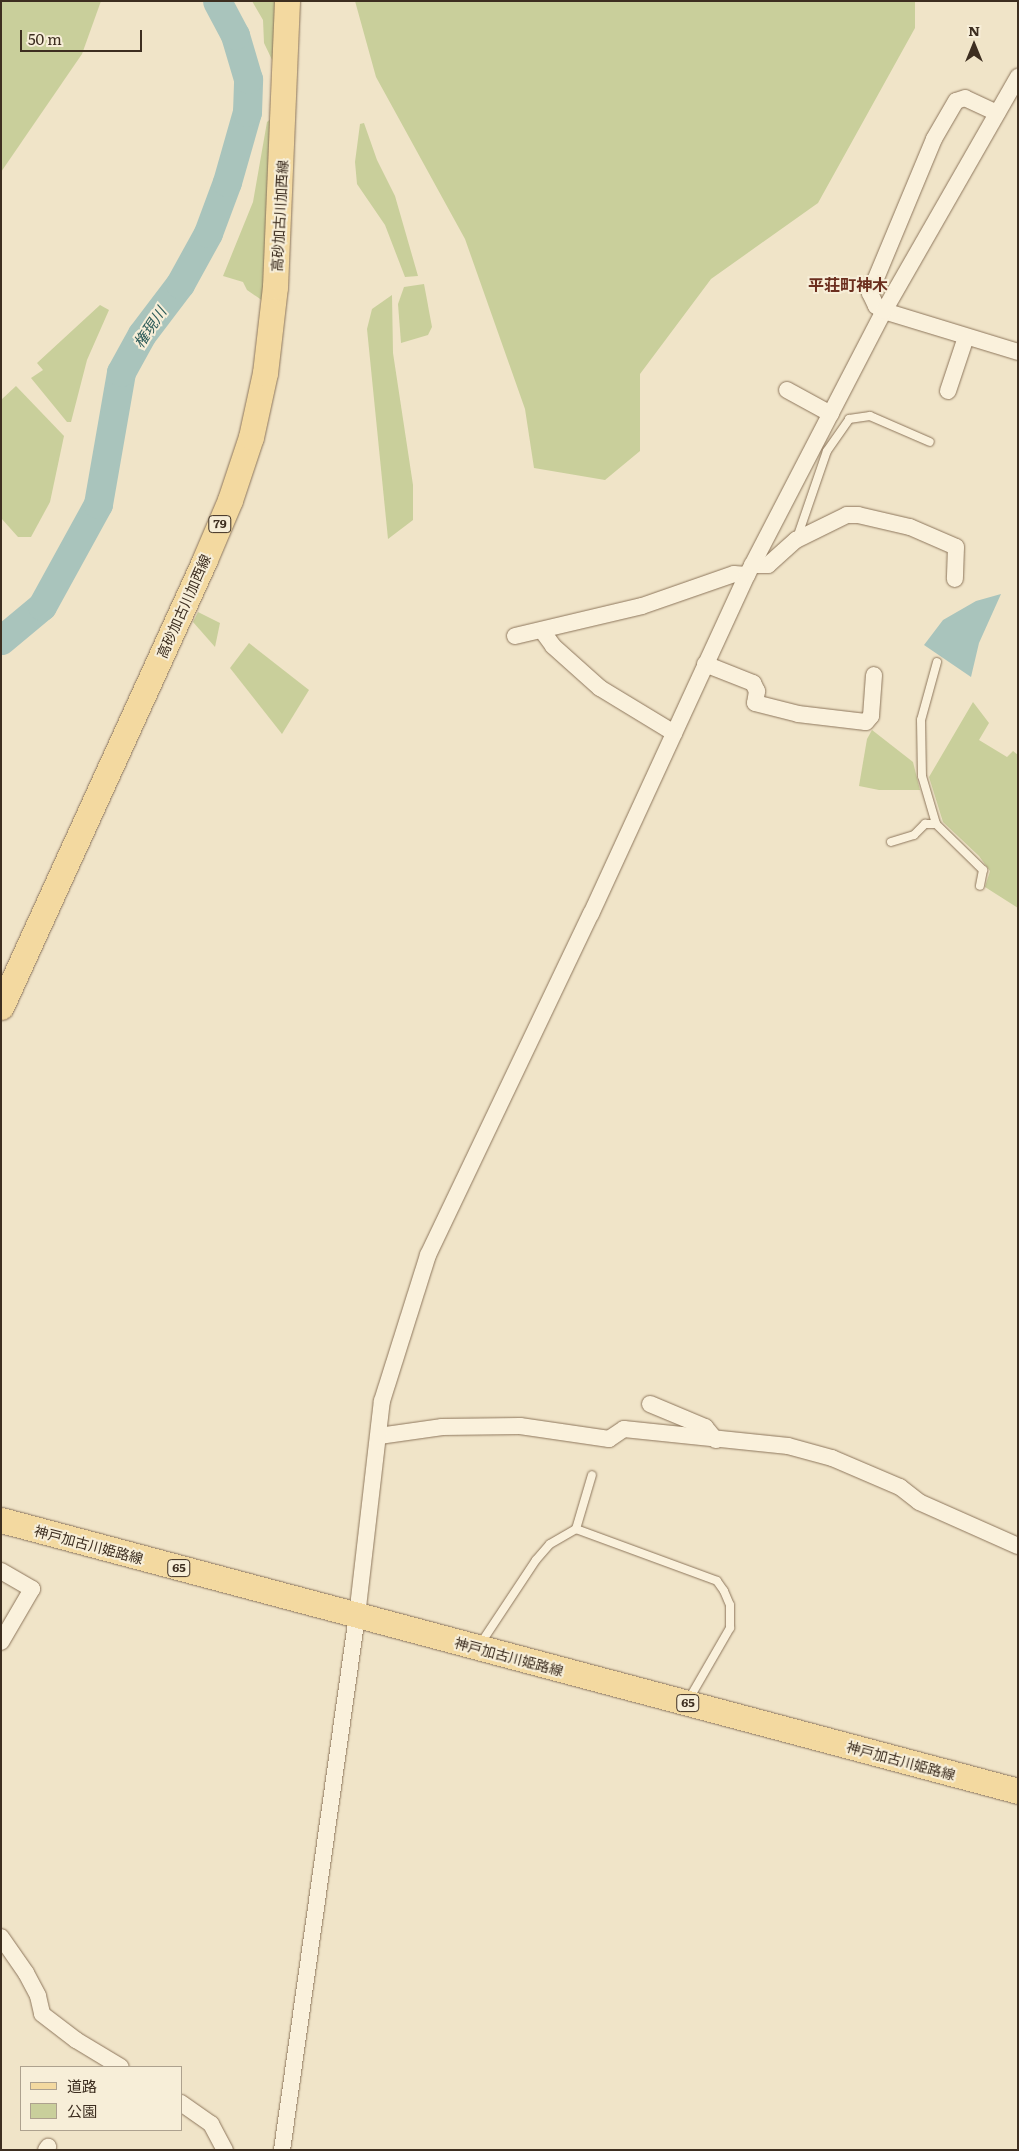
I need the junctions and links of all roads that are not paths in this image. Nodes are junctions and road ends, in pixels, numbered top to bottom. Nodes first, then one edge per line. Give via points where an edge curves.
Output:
1 (287, 1) edge
2 (1018, 77) edge
3 (997, 114) junction
4 (884, 311) junction
5 (966, 337) junction
6 (1018, 352) edge
7 (787, 390) dead end
8 (948, 391) dead end
9 (831, 414) junction
10 (930, 442) dead end
11 (796, 540) junction
12 (750, 570) junction
13 (955, 579) dead end
14 (543, 632) junction
15 (516, 636) dead end
16 (937, 662) dead end
17 (705, 664) junction
18 (874, 675) dead end
19 (674, 733) junction
20 (936, 824) junction
21 (891, 842) dead end
22 (980, 886) dead end
23 (1, 1007) edge
24 (650, 1404) dead end
25 (379, 1436) junction
26 (716, 1440) junction
27 (592, 1475) dead end
28 (1, 1520) edge
29 (576, 1529) junction
30 (1018, 1546) edge
31 (1, 1571) edge
32 (357, 1616) junction
33 (1, 1642) edge
34 (478, 1648) junction
35 (687, 1703) junction
36 (1018, 1791) edge
37 (1, 1937) edge
38 (119, 2066) edge
39 (182, 2104) edge
40 (225, 2150) edge
41 (282, 2150) edge

1 - 23 main road, 高砂加古川加西線 / 79 via 275,287 265,373 251,437 230,500 205,559
2 - 3 street
3 - 4 street
3 - 4 street via 961,98 946,117 871,286 873,301
4 - 5 street
4 - 9 street
5 - 6 street
5 - 8 street
7 - 9 street
9 - 12 street
10 - 11 lane via 870,416 849,419 824,457
11 - 12 street via 768,565
11 - 13 street via 847,515 873,517 956,547
12 - 14 street via 666,599
12 - 17 street
14 - 15 street
14 - 19 street via 553,646 600,688
16 - 20 lane via 921,720 920,758
17 - 18 street via 753,683 757,691 755,703 798,714 866,722 871,716
17 - 19 street
19 - 25 street via 428,1255 382,1401
20 - 21 lane via 925,824 914,835
20 - 22 lane via 983,870
24 - 26 street via 704,1427
25 - 26 street via 442,1427 520,1426 609,1439 624,1429
25 - 32 street
26 - 30 street via 788,1446 832,1458 900,1487 919,1502
27 - 29 lane
28 - 32 main road, 神戸加古川姫路線 / 65
29 - 34 lane via 550,1544 536,1560
29 - 35 lane via 717,1581 724,1591 730,1605 730,1628
31 - 33 street via 32,1589
32 - 34 main road, 神戸加古川姫路線 / 65
32 - 41 street
34 - 35 main road, 神戸加古川姫路線 / 65
35 - 36 main road, 神戸加古川姫路線 / 65
37 - 38 street via 26,1973 38,1996 42,2014 76,2040
39 - 40 street via 211,2124

